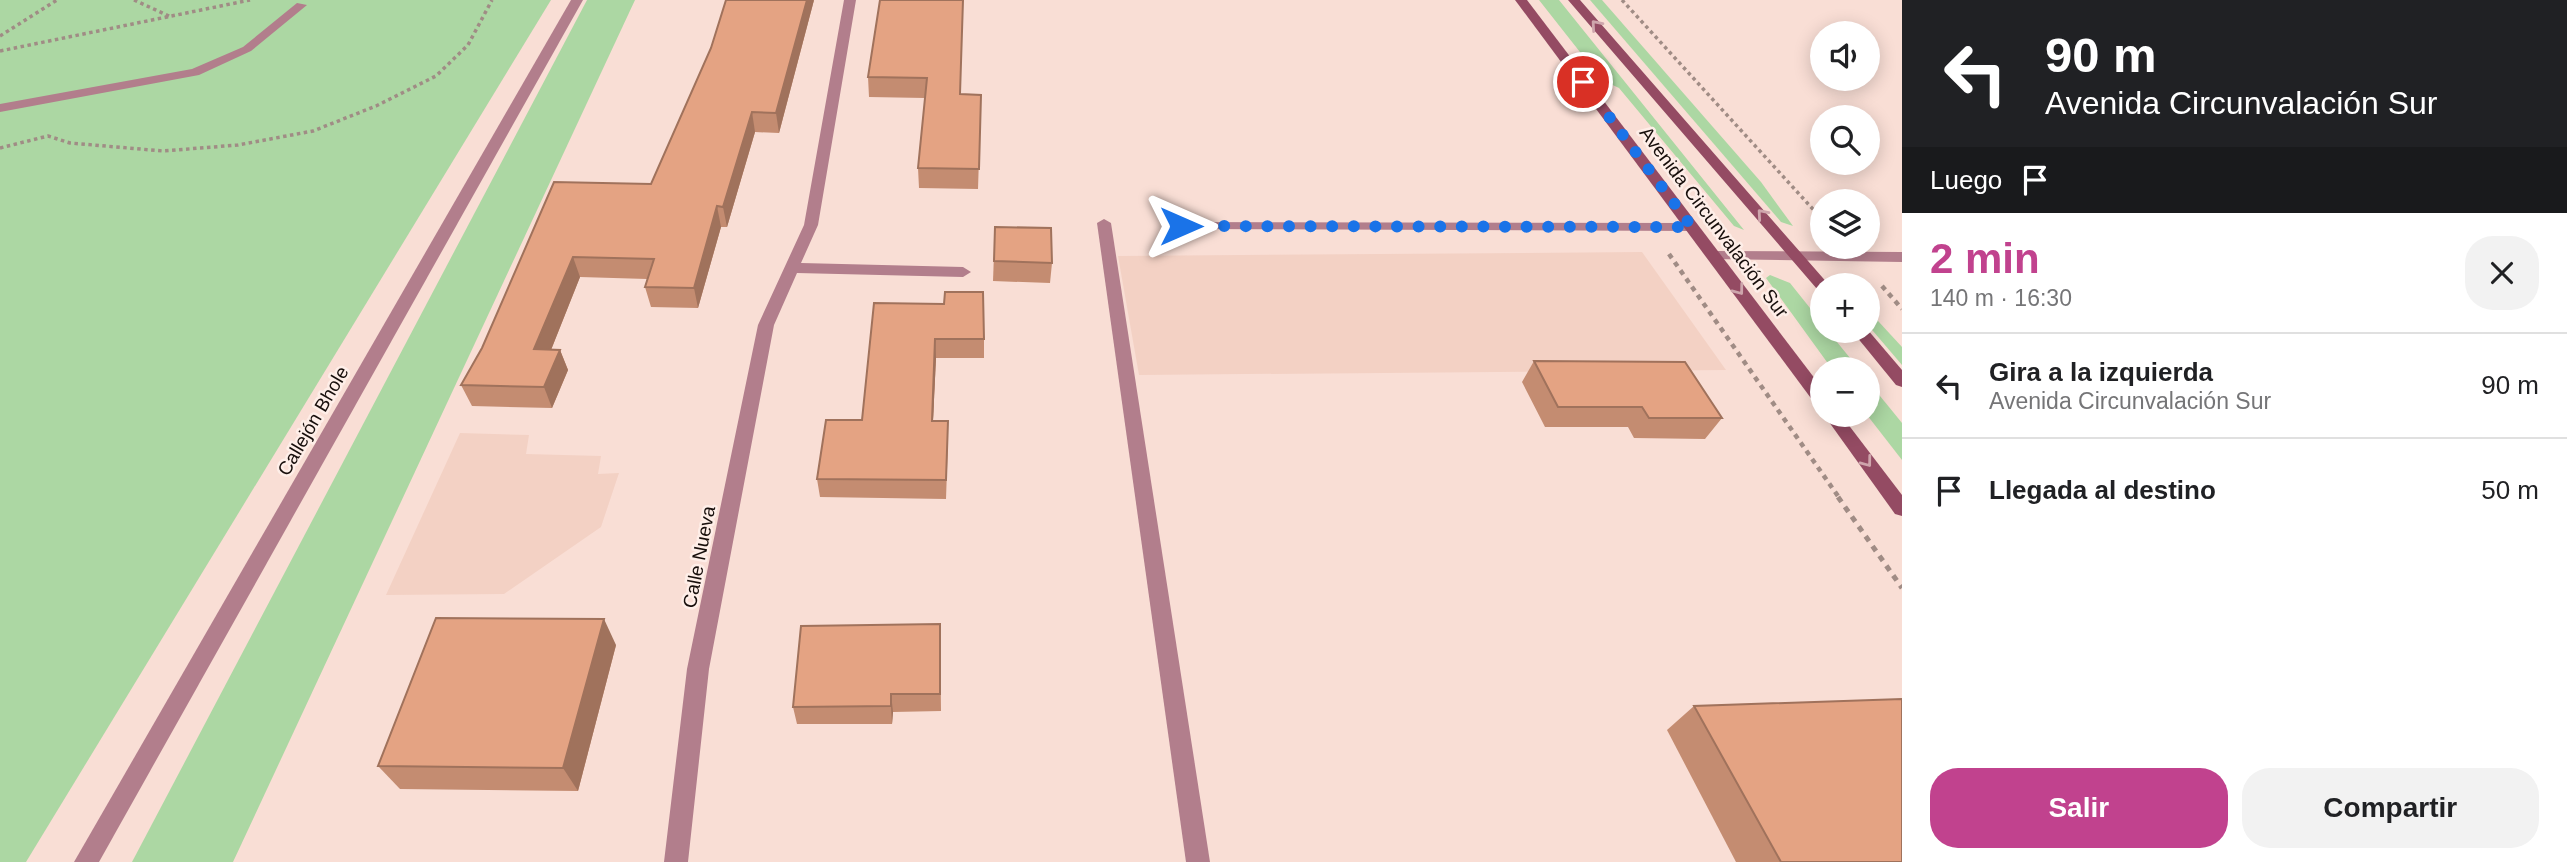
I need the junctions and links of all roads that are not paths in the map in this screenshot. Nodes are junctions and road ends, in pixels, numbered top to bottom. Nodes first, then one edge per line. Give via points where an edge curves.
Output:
1 (577, 0) edge
2 (850, 0) edge
3 (1521, 0) edge
4 (1574, 0) edge
5 (301, 5) dead end
6 (0, 108) edge
7 (1104, 223) dead end
8 (1181, 226) dead end
9 (1692, 227) junction
10 (1714, 256) junction
11 (1799, 257) junction
12 (1902, 257) edge
13 (794, 268) junction
14 (963, 272) dead end
15 (1812, 273) edge
16 (1870, 343) edge
17 (1902, 381) edge
18 (1810, 385) edge
19 (1841, 427) edge
20 (1902, 509) edge
21 (86, 862) edge
22 (676, 862) edge
23 (1198, 862) edge

1 - 21 street, Callejón Bhole
2 - 13 street, Calle Nueva via 811,225
3 - 9 main road, Avenida Circunvalación Sur
11 -> 4 main road, Avenida Circunvalación Sur
5 - 6 street via 247,50 195,72
7 - 23 street
8 - 9 street
9 - 10 main road, Avenida Circunvalación Sur
10 - 11 street
10 -> 18 main road, Avenida Circunvalación Sur
11 - 12 street
11 - 15 main road, Avenida Circunvalación Sur
13 - 14 street
13 - 22 street, Calle Nueva via 766,325 698,669
16 - 17 main road
19 -> 20 main road

